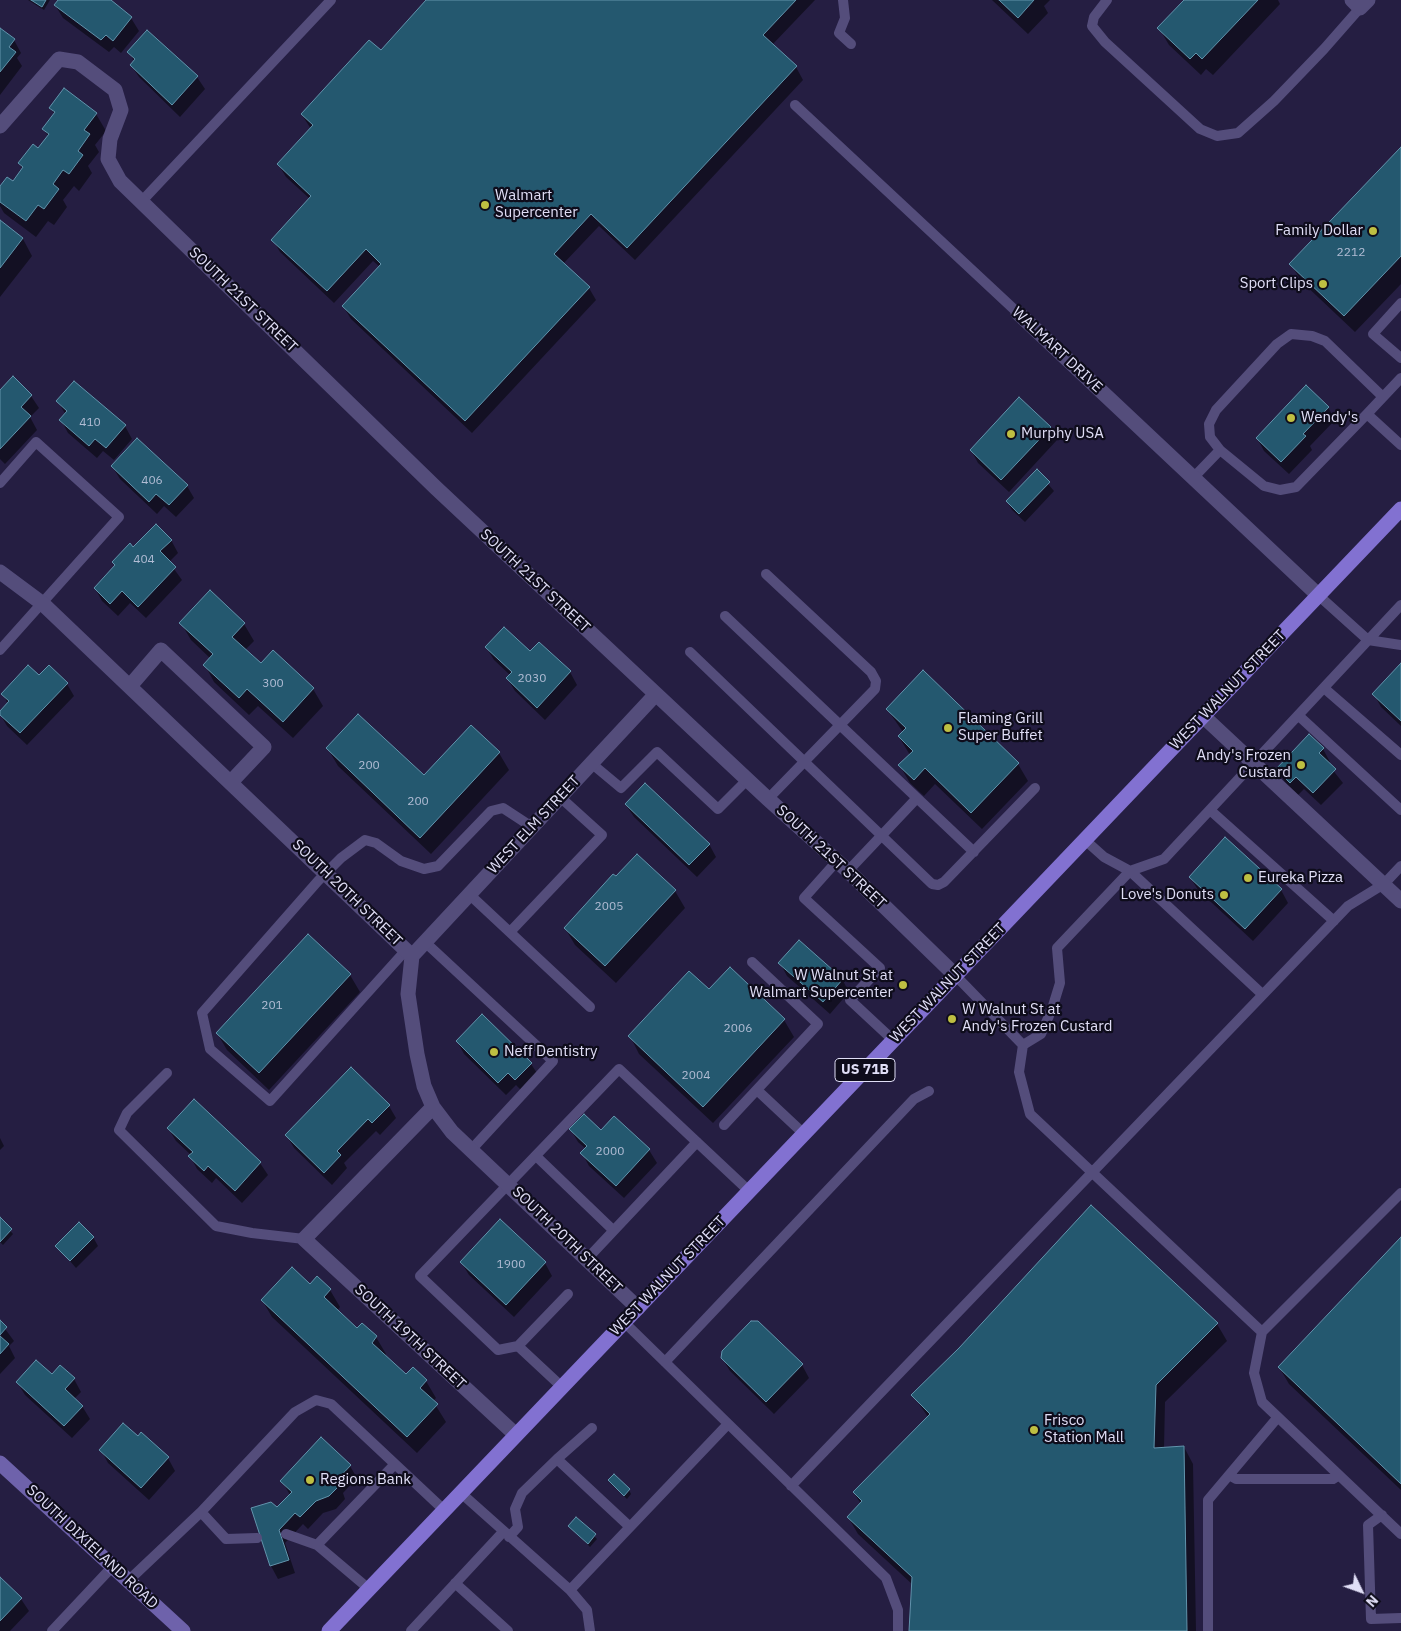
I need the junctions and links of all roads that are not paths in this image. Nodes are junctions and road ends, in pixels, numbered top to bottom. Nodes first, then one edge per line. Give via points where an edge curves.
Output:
1 (331, 0) edge
2 (843, 0) edge
3 (1107, 0) edge
4 (1360, 3) edge
5 (851, 44) dead end
6 (795, 106) dead end
7 (0, 126) edge
8 (141, 202) junction
9 (1401, 303) edge
10 (1018, 313) joint
11 (1401, 358) edge
12 (1401, 378) edge
13 (1383, 397) junction
14 (1367, 414) junction
15 (1401, 445) edge
16 (1220, 450) junction
17 (1193, 478) junction
18 (0, 483) edge
19 (1401, 509) edge
20 (0, 572) edge
21 (766, 574) dead end
22 (1318, 595) junction
23 (43, 604) junction
24 (1401, 605) edge
25 (725, 616) dead end
26 (1368, 640) junction
27 (1401, 645) edge
28 (0, 650) edge
29 (690, 652) dead end
30 (130, 686) junction
31 (1324, 688) junction
32 (656, 694) junction
33 (1203, 716) junction
34 (1299, 716) junction
35 (839, 726) junction
36 (1401, 755) edge
37 (804, 762) junction
38 (592, 763) junction
39 (1254, 764) junction
40 (747, 780) junction
41 (231, 782) junction
42 (1035, 788) dead end
43 (560, 797) junction
44 (917, 798) junction
45 (768, 800) junction
46 (1210, 810) junction
47 (1401, 810) edge
48 (532, 827) junction
49 (881, 835) junction
50 (1085, 840) junction
51 (974, 852) junction
52 (843, 866) junction
53 (1401, 866) edge
54 (1130, 871) junction
55 (326, 873) junction
56 (1384, 884) junction
57 (470, 895) junction
58 (1401, 901) edge
59 (1334, 921) junction
60 (510, 932) junction
61 (426, 943) junction
62 (409, 953) junction
63 (752, 962) dead end
64 (955, 975) junction
65 (1262, 994) junction
66 (590, 1007) dead end
67 (893, 1040) junction
68 (1023, 1045) junction
69 (167, 1073) dead end
70 (757, 1090) junction
71 (929, 1090) dead end
72 (433, 1107) junction
73 (724, 1125) dead end
74 (804, 1134) junction
75 (697, 1142) junction
76 (471, 1150) junction
77 (536, 1156) junction
78 (1092, 1172) junction
79 (508, 1185) junction
80 (749, 1191) junction
81 (1401, 1193) edge
82 (614, 1230) junction
83 (304, 1239) junction
84 (587, 1259) junction
85 (568, 1294) dead end
86 (638, 1308) junction
87 (624, 1322) junction
88 (1262, 1332) junction
89 (518, 1346) junction
90 (665, 1362) junction
91 (562, 1388) junction
92 (1278, 1417) junction
93 (728, 1424) junction
94 (592, 1428) dead end
95 (516, 1435) junction
96 (557, 1459) junction
97 (0, 1463) edge
98 (394, 1464) junction
99 (1229, 1475) junction
100 (1339, 1475) junction
101 (791, 1486) junction
102 (461, 1493) junction
103 (444, 1510) junction
104 (200, 1512) junction
105 (1382, 1515) junction
106 (630, 1527) junction
107 (286, 1534) dead end
108 (506, 1534) junction
109 (1401, 1534) edge
110 (257, 1538) dead end
111 (317, 1545) junction
112 (113, 1566) junction
113 (128, 1581) junction
114 (456, 1583) junction
115 (369, 1589) junction
116 (570, 1590) junction
117 (1401, 1618) edge
118 (52, 1631) edge
119 (183, 1631) edge
120 (329, 1631) edge
121 (411, 1631) edge
122 (508, 1631) edge
123 (590, 1631) edge
124 (898, 1631) edge
125 (1208, 1631) edge

1 - 8 lane
2 - 5 lane via 845,18 839,33
3 - 4 lane via 1094,17 1092,26 1105,42 1200,129 1217,136 1238,133 1324,49
6 - 10 lane, WALMART DRIVE
7 - 8 street, SOUTH 21ST STREET via 59,59 78,62 115,90 122,110 110,139 108,159 120,181
8 - 32 street, SOUTH 21ST STREET via 436,488
9 - 11 lane via 1372,334
10 - 17 street, WALMART DRIVE
12 - 13 lane
13 - 14 lane
13 - 16 lane via 1324,341 1291,334 1277,344 1216,410 1209,424 1210,437
14 - 15 lane
14 - 16 lane via 1296,488 1280,490 1264,486
16 - 17 lane
17 - 22 street, WALMART DRIVE
18 - 23 lane via 36,442 119,517
19 - 22 main road, WEST WALNUT STREET / US 71B
20 - 23 street, SOUTH 20TH STREET
21 - 35 lane via 871,672 876,681 875,689
22 - 26 lane
22 - 33 main road, WEST WALNUT STREET / US 71B
23 - 28 lane
23 - 30 street, SOUTH 20TH STREET
24 - 26 lane
25 - 35 lane
26 - 27 lane
26 - 31 lane
29 - 37 lane
30 - 41 street, SOUTH 20TH STREET
30 - 41 street via 161,650 264,747
31 - 34 lane
31 - 36 lane
32 - 38 street, WEST ELM STREET
32 - 40 street, SOUTH 21ST STREET
33 - 39 street
33 - 50 main road, WEST WALNUT STREET / US 71B
34 - 39 lane
34 - 47 lane
35 - 37 lane
35 - 44 lane
37 - 45 lane
37 - 49 lane
38 - 40 lane via 621,788 657,752 718,810
38 - 43 street, WEST ELM STREET
39 - 46 lane
39 - 56 street
40 - 45 street, SOUTH 21ST STREET
41 - 55 street, SOUTH 20TH STREET
42 - 51 lane
43 - 48 street, WEST ELM STREET
43 - 60 lane via 602,835
44 - 49 lane
44 - 51 lane
45 - 52 street, SOUTH 21ST STREET
46 - 54 lane via 1164,859
46 - 59 lane
48 - 55 lane via 503,808 491,811 438,866 424,869 401,862 376,843 365,840
48 - 57 street, WEST ELM STREET
49 - 51 lane via 932,884 944,882
49 - 52 lane
50 - 54 lane via 1104,857
50 - 64 main road, WEST WALNUT STREET / US 71B
52 - 64 street, SOUTH 21ST STREET
52 - 67 lane via 804,898 880,968 850,1000
53 - 56 lane
54 - 65 lane
54 - 68 lane via 1057,948 1060,983 1052,1009 1041,1034
55 - 62 street, SOUTH 20TH STREET
55 - 62 lane via 202,1013 210,1049 270,1101
56 - 58 street
56 - 59 lane via 1348,906
57 - 60 lane
57 - 61 street, WEST ELM STREET
59 - 65 lane
60 - 66 lane
61 - 62 street, WEST ELM STREET
61 - 76 lane via 553,1061
62 - 72 street, SOUTH 20TH STREET via 408,994 415,1046 424,1086
63 - 70 lane via 818,1024
64 - 67 main road, WEST WALNUT STREET / US 71B
64 - 68 lane
65 - 78 lane
67 - 74 main road, WEST WALNUT STREET / US 71B
68 - 78 lane via 1019,1072 1030,1114
69 - 83 lane via 127,1112 119,1130 216,1226
70 - 73 lane
70 - 74 lane
71 - 90 lane via 914,1099
72 - 76 street, SOUTH 20TH STREET
72 - 83 street
74 - 80 main road, WEST WALNUT STREET / US 71B
75 - 77 lane via 619,1069
75 - 80 lane
75 - 82 lane
76 - 79 street, SOUTH 20TH STREET
77 - 79 lane
77 - 82 lane
78 - 88 lane
78 - 101 lane
79 - 84 street, SOUTH 20TH STREET
79 - 89 lane via 420,1276 498,1350
80 - 86 main road, WEST WALNUT STREET / US 71B
81 - 88 lane
82 - 84 lane
83 - 95 street, SOUTH 19TH STREET
84 - 86 street, SOUTH 20TH STREET
85 - 89 lane
86 - 87 main road, WEST WALNUT STREET / US 71B
87 - 90 lane
87 - 91 main road, WEST WALNUT STREET / US 71B
88 - 92 lane via 1254,1373 1262,1402
89 - 91 lane
90 - 93 lane
91 - 95 main road, WEST WALNUT STREET / US 71B
92 - 99 lane
92 - 100 lane
93 - 101 lane
93 - 106 lane
94 - 96 lane
95 - 102 main road, WEST WALNUT STREET / US 71B
96 - 106 lane
96 - 108 lane via 522,1493 516,1509 518,1527
97 - 112 main road, SOUTH DIXIELAND ROAD
98 - 103 lane
98 - 104 lane via 330,1404 316,1400 295,1412
98 - 111 lane
99 - 100 lane via 1236,1479 1334,1479
99 - 125 lane via 1208,1500
100 - 105 lane
101 - 124 lane via 886,1578 898,1610
102 - 103 main road, WEST WALNUT STREET / US 71B
102 - 108 lane
103 - 115 main road, WEST WALNUT STREET / US 71B
104 - 110 lane via 226,1539
104 - 113 lane
105 - 109 lane
105 - 117 lane via 1368,1525 1371,1619
106 - 116 lane
107 - 111 lane
108 - 114 lane
108 - 116 lane
111 - 115 lane
112 - 113 main road, SOUTH DIXIELAND ROAD
112 - 118 lane
113 - 119 main road, SOUTH DIXIELAND ROAD
114 - 121 lane
114 - 122 lane
115 - 120 main road, WEST WALNUT STREET / US 71B
116 - 123 lane via 587,1610

